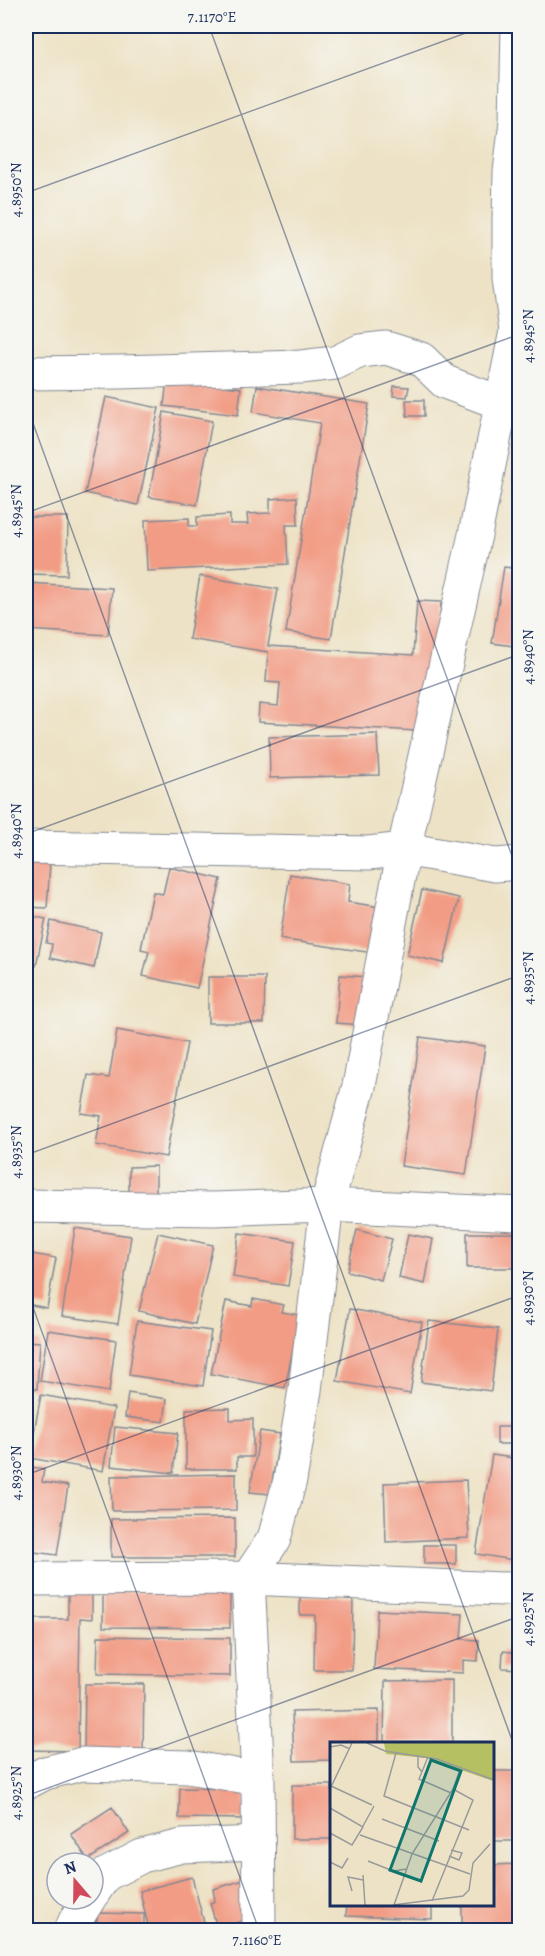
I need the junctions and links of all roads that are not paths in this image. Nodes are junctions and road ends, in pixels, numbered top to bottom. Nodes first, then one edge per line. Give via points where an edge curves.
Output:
1 (518, 26) edge
2 (518, 331) edge
3 (26, 373) edge
4 (501, 403) junction
5 (26, 847) edge
6 (404, 849) junction
7 (519, 863) edge
8 (327, 1205) junction
9 (26, 1206) edge
10 (519, 1214) edge
11 (248, 1578) junction
12 (26, 1579) edge
13 (519, 1588) edge
14 (258, 1779) junction
15 (26, 1783) edge
16 (258, 1843) junction
17 (105, 1875) edge
18 (81, 1911) edge
19 (71, 1930) edge
20 (259, 1930) edge

1 - 2 street via 509,278
2 - 4 street
3 - 4 street via 301,367 335,363 360,351 386,348 421,359 445,382
4 - 6 street
5 - 6 street via 369,853
6 - 7 street via 495,865
6 - 8 street via 359,1086
8 - 9 street via 214,1209
8 - 10 street
8 - 11 street via 290,1480 274,1539
11 - 12 street
11 - 13 street
11 - 14 street
14 - 15 street via 188,1767 82,1764 45,1773
14 - 16 street
16 - 17 street via 182,1846 142,1856
16 - 20 street
18 - 19 street

